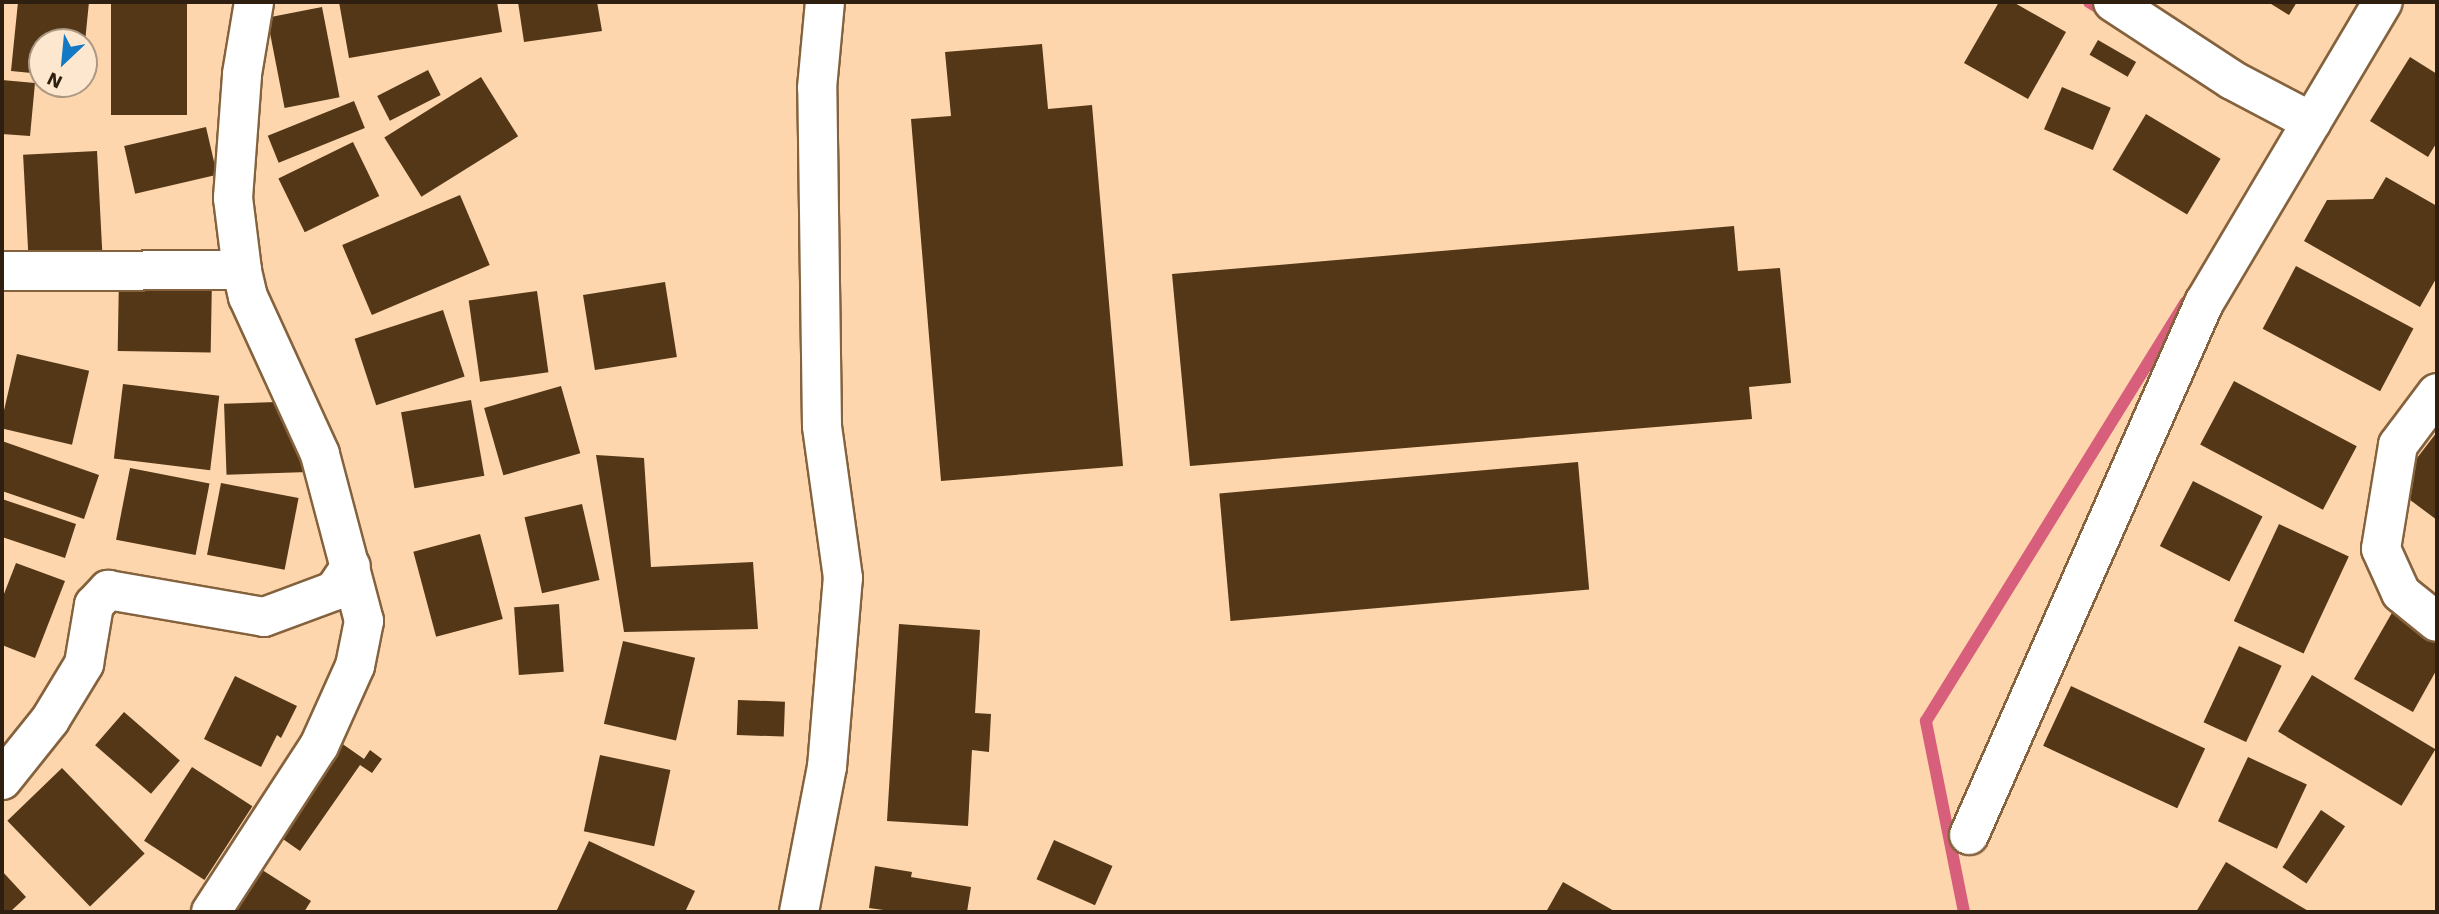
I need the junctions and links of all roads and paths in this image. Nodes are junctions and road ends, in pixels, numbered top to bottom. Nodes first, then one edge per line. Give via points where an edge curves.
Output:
1 (254, 2) edge
2 (825, 2) edge
3 (2113, 2) edge
4 (2383, 2) edge
5 (2312, 122) junction
6 (242, 270) junction
7 (2, 271) edge
8 (2437, 393) edge
9 (351, 566) junction
10 (2437, 622) edge
11 (2, 780) edge
12 (1969, 835) dead end
13 (211, 912) edge
14 (799, 912) edge

1 - 6 street via 242,74 233,198
2 - 14 street via 817,88 822,426 843,578 827,767
3 - 5 street via 2232,80
4 - 5 street
5 - 12 street via 2204,303
6 - 7 street
6 - 9 street via 248,298 320,454
8 - 10 street via 2398,445 2381,549 2401,593
9 - 11 street via 334,591 264,617 108,590 94,605 85,664 50,720
9 - 13 street via 364,621 355,666 319,746

